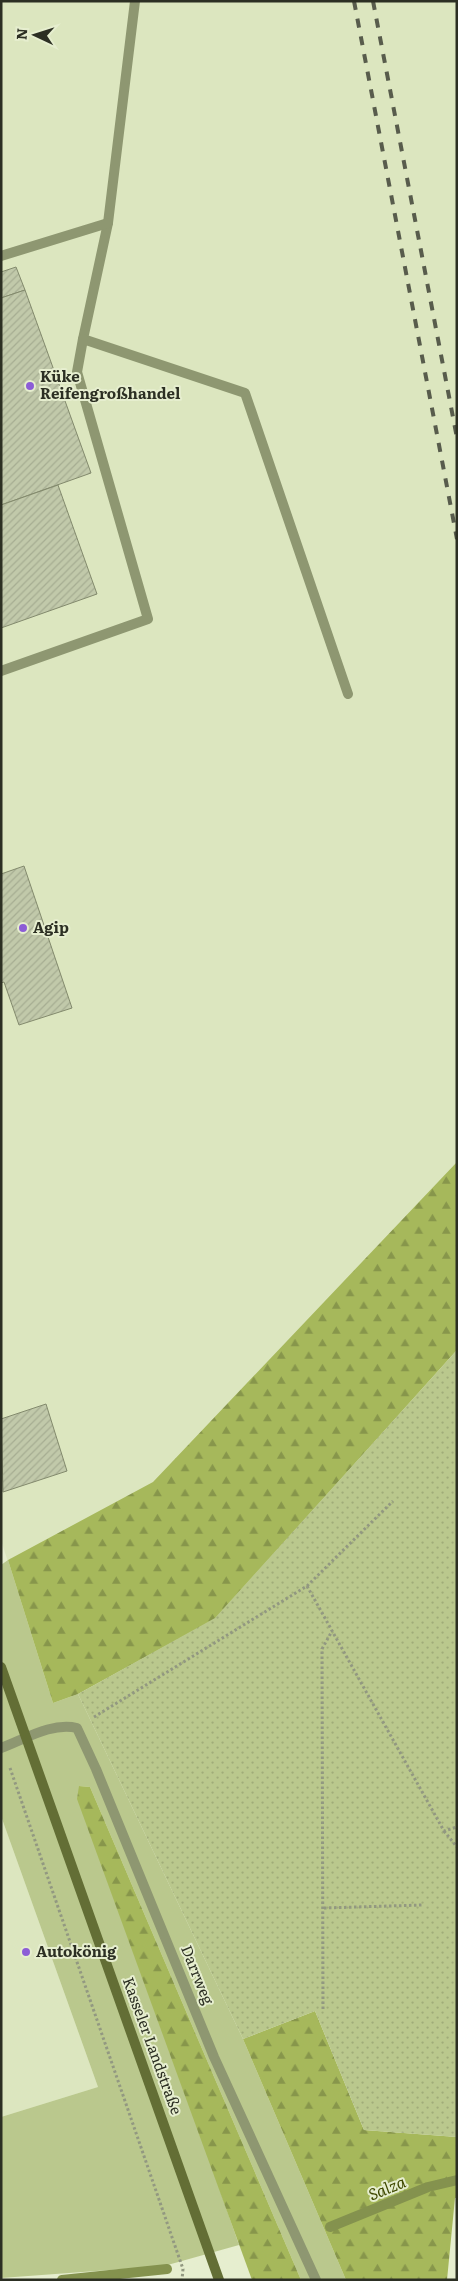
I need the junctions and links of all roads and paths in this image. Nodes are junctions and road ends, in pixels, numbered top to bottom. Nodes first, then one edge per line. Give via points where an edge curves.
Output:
1 (135, 1) edge
2 (108, 223) junction
3 (1, 256) edge
4 (83, 339) junction
5 (1, 672) edge
6 (348, 694) dead end
7 (393, 1501) dead end
8 (307, 1586) junction
9 (332, 1631) junction
10 (1, 1667) edge
11 (77, 1728) junction
12 (26, 1738) junction
13 (2, 1748) edge
14 (457, 1827) edge
15 (444, 1831) junction
16 (457, 1847) edge
17 (422, 1905) dead end
18 (324, 1908) junction
19 (323, 2009) dead end
20 (182, 2280) edge
21 (219, 2280) edge
22 (316, 2280) edge

1 - 2 street
2 - 3 street
2 - 4 street
4 - 5 street via 77,372 148,619
4 - 6 street via 245,393
7 - 8 path
8 - 9 path
8 - 11 path
9 - 15 path
9 - 18 path via 322,1650
10 - 12 main road, Kasseler Landstraße
11 - 12 street via 55,1727
11 - 22 street, Darrweg via 214,2057
12 - 13 street
12 - 21 main road, Kasseler Landstraße
13 - 20 path via 182,2269
14 - 15 path
15 - 16 path
17 - 18 path
18 - 19 path

